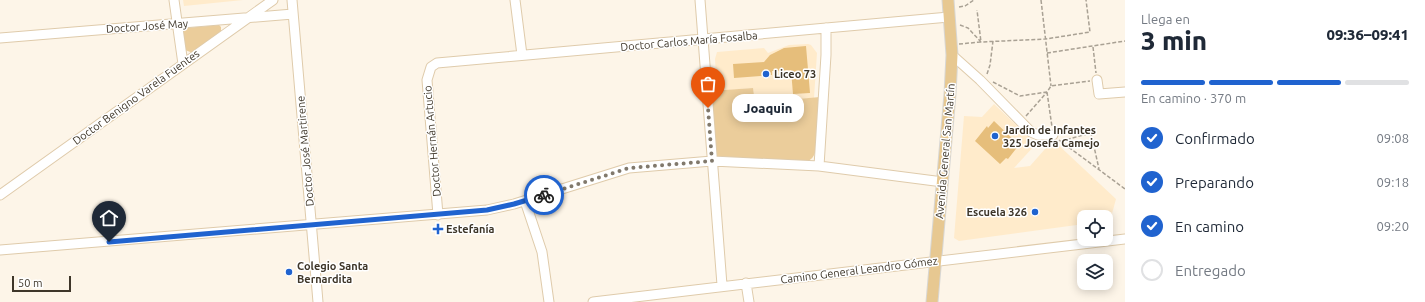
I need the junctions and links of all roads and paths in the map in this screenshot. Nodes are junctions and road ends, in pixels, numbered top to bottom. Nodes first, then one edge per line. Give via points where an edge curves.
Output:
1 (174, 0) edge
2 (273, 0) edge
3 (292, 0) edge
4 (516, 0) edge
5 (700, 0) edge
6 (974, 0) edge
7 (1041, 0) edge
8 (1086, 0) edge
9 (977, 10) dead end
10 (949, 13) edge
11 (293, 14) junction
12 (247, 19) junction
13 (177, 24) junction
14 (826, 28) junction
15 (0, 38) edge
16 (1046, 39) junction
17 (703, 40) junction
18 (993, 40) junction
19 (1125, 41) edge
20 (981, 42) junction
21 (1093, 47) junction
22 (952, 50) junction
23 (1047, 53) junction
24 (522, 55) junction
25 (182, 64) junction
26 (431, 67) joint
27 (1097, 80) junction
28 (982, 82) junction
29 (1051, 86) junction
30 (1047, 92) junction
31 (1125, 92) edge
32 (1022, 122) junction
33 (1053, 135) junction
34 (1061, 141) junction
35 (712, 161) junction
36 (819, 166) junction
37 (1099, 170) junction
38 (942, 182) junction
39 (1125, 189) edge
40 (0, 194) edge
41 (525, 201) junction
42 (438, 215) junction
43 (312, 226) junction
44 (1125, 239) edge
45 (0, 250) edge
46 (935, 261) junction
47 (746, 283) junction
48 (722, 285) junction
49 (624, 300) edge
50 (318, 302) edge
51 (549, 302) edge
52 (593, 302) edge
53 (749, 302) edge
54 (932, 302) edge

1 - 13 street
2 - 12 street, Doctor Benigno Varela Fuentes
3 - 11 street, Doctor José Martirene
4 - 24 street
5 - 17 street
6 - 10 path
7 - 16 path
8 - 16 path via 1090,32
9 - 20 path
10 - 14 street, Doctor Carlos María Fosalba
10 - 20 path
10 - 22 main road, Avenida General San Martín
11 - 12 street, Doctor José May
11 - 43 street, Doctor José Martirene
12 - 13 street, Doctor José May
12 - 25 street, Doctor Benigno Varela Fuentes
13 - 15 street, Doctor José May
13 - 25 street
14 - 17 street, Doctor Carlos María Fosalba
14 - 36 street
16 - 18 path
16 - 23 path
17 - 24 street, Doctor Carlos María Fosalba
17 - 35 street
18 - 20 path
18 - 28 path via 990,64
19 - 21 path
20 - 22 path
21 - 23 path
21 - 27 path
22 - 28 street
22 - 38 main road, Avenida General San Martín
23 - 29 path
24 - 26 street, Doctor Carlos María Fosalba via 437,63
25 - 40 street, Doctor Benigno Varela Fuentes
26 - 42 street, Doctor Hernán Artucio via 427,80
27 - 29 path
27 - 31 street via 1099,94
28 - 30 path via 994,81 1020,96
28 - 32 street
29 - 30 path
30 - 32 path
30 - 33 path
32 - 33 street via 1031,132 1038,135
33 - 34 path
34 - 37 path
34 - 37 path via 1092,133
35 - 36 street
35 - 41 street via 629,168
35 - 48 street
36 - 38 street
37 - 39 path
38 - 46 main road, Avenida General San Martín
41 - 42 street via 487,210
41 - 51 street via 542,252
42 - 43 street
43 - 45 street
43 - 50 street, Doctor José Martirene
44 - 46 street, Camino General Leandro Gómez
46 - 47 street, Camino General Leandro Gómez
46 - 54 main road, Avenida General San Martín
47 - 48 street, Camino General Leandro Gómez
47 - 53 street
48 - 49 street, Camino General Leandro Gómez
49 - 52 street, Camino General Leandro Gómez

